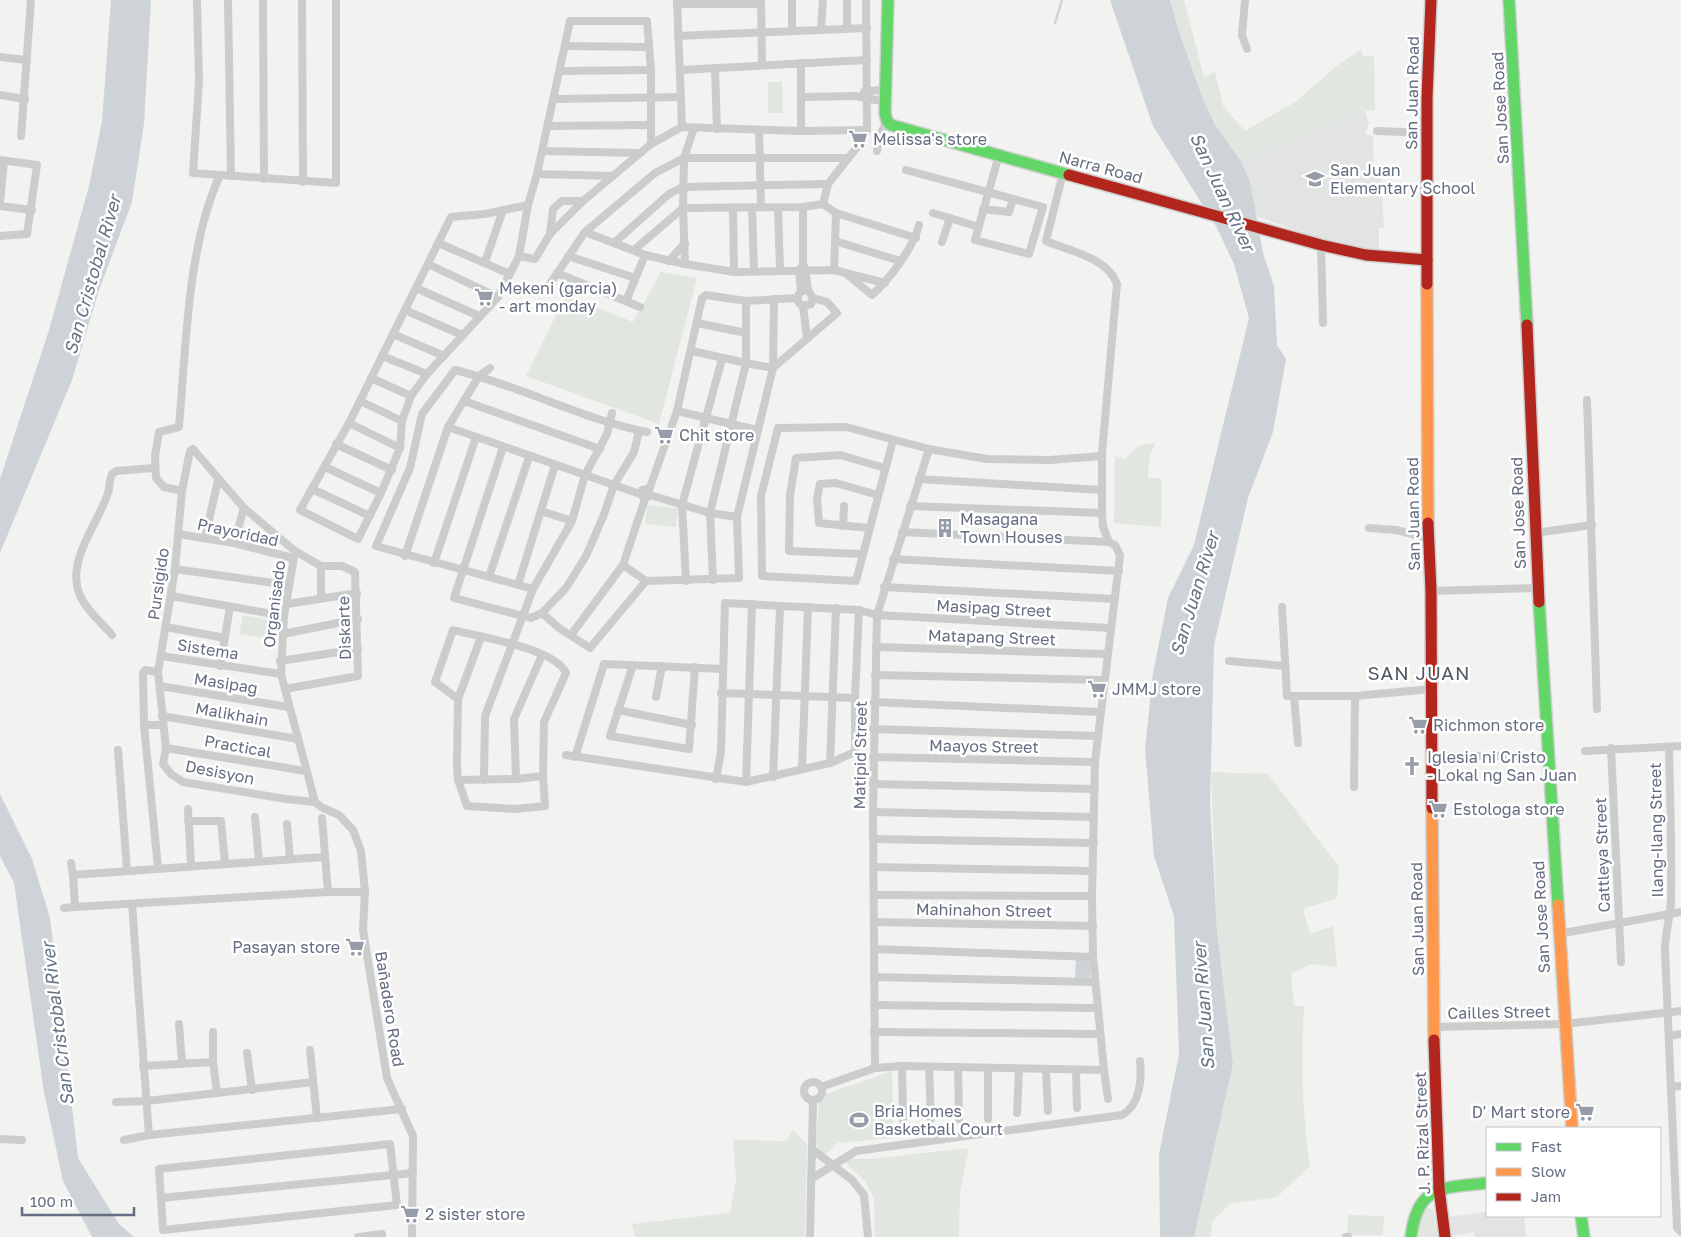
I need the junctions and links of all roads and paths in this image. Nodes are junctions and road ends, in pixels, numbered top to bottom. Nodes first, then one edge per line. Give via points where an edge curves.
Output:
1 (31, 0) edge
2 (197, 0) edge
3 (228, 0) edge
4 (263, 0) edge
5 (302, 0) edge
6 (336, 0) edge
7 (792, 0) edge
8 (823, 0) edge
9 (848, 0) edge
10 (866, 0) edge
11 (888, 0) edge
12 (1245, 0) edge
13 (1431, 0) edge
14 (1509, 0) edge
15 (677, 2) edge
16 (704, 2) edge
17 (733, 2) edge
18 (761, 2) edge
19 (847, 28) junction
20 (867, 28) junction
21 (822, 30) junction
22 (792, 31) junction
23 (761, 33) junction
24 (678, 36) junction
25 (565, 46) junction
26 (649, 47) junction
27 (1247, 49) dead end
28 (0, 57) edge
29 (27, 60) junction
30 (868, 60) junction
31 (801, 63) junction
32 (762, 65) junction
33 (715, 68) junction
34 (651, 70) junction
35 (680, 70) junction
36 (560, 71) junction
37 (886, 89) junction
38 (867, 90) junction
39 (0, 95) edge
40 (856, 96) junction
41 (652, 97) junction
42 (681, 97) junction
43 (802, 97) junction
44 (25, 99) junction
45 (554, 99) junction
46 (868, 100) junction
47 (886, 102) junction
48 (887, 121) junction
49 (650, 125) junction
50 (548, 126) junction
51 (682, 127) junction
52 (694, 128) junction
53 (717, 129) junction
54 (759, 130) junction
55 (867, 130) junction
56 (801, 131) junction
57 (1377, 131) dead end
58 (1427, 133) junction
59 (21, 136) dead end
60 (651, 144) junction
61 (542, 150) junction
62 (877, 151) dead end
63 (640, 153) junction
64 (999, 155) junction
65 (684, 158) junction
66 (760, 158) junction
67 (848, 158) junction
68 (2, 160) edge
69 (906, 170) dead end
70 (1063, 173) junction
71 (537, 174) junction
72 (220, 176) junction
73 (231, 176) junction
74 (613, 176) junction
75 (264, 179) junction
76 (302, 182) junction
77 (828, 184) junction
78 (760, 185) junction
79 (683, 187) junction
80 (988, 191) junction
81 (1013, 199) junction
82 (583, 201) junction
83 (823, 204) junction
84 (0, 205) edge
85 (528, 205) junction
86 (733, 207) junction
87 (752, 207) junction
88 (761, 207) junction
89 (803, 207) junction
90 (682, 208) junction
91 (778, 208) junction
92 (983, 209) junction
93 (32, 210) junction
94 (503, 210) junction
95 (836, 213) junction
96 (933, 213) dead end
97 (950, 218) junction
98 (919, 225) dead end
99 (979, 226) junction
100 (585, 232) junction
101 (550, 234) junction
102 (0, 236) edge
103 (916, 238) junction
104 (835, 241) junction
105 (942, 242) dead end
106 (438, 243) junction
107 (614, 243) junction
108 (684, 243) junction
109 (1321, 245) junction
110 (634, 250) junction
111 (645, 255) junction
112 (519, 256) junction
113 (568, 256) junction
114 (1427, 260) junction
115 (669, 261) junction
116 (900, 261) junction
117 (485, 262) junction
118 (428, 264) junction
119 (685, 264) junction
120 (803, 269) junction
121 (834, 270) junction
122 (734, 272) junction
123 (754, 272) junction
124 (780, 272) junction
125 (557, 273) junction
126 (846, 273) junction
127 (510, 274) junction
128 (635, 278) junction
129 (885, 283) junction
130 (550, 284) dead end
131 (416, 288) junction
132 (802, 293) junction
133 (498, 297) junction
134 (813, 298) junction
135 (774, 299) junction
136 (626, 301) junction
137 (746, 301) junction
138 (803, 306) junction
139 (640, 307) dead end
140 (405, 310) junction
141 (479, 316) junction
142 (697, 323) junction
143 (1323, 323) dead end
144 (746, 333) junction
145 (393, 334) junction
146 (462, 335) junction
147 (807, 338) junction
148 (692, 351) junction
149 (382, 356) junction
150 (444, 356) junction
151 (722, 358) junction
152 (746, 363) junction
153 (490, 368) dead end
154 (773, 368) junction
155 (427, 374) junction
156 (479, 376) junction
157 (371, 378) junction
158 (411, 396) junction
159 (1586, 400) dead end
160 (360, 401) junction
161 (464, 401) junction
162 (677, 411) junction
163 (612, 413) dead end
164 (704, 418) junction
165 (402, 421) junction
166 (610, 422) junction
167 (731, 422) junction
168 (348, 423) junction
169 (448, 427) junction
170 (756, 430) junction
171 (476, 437) junction
172 (893, 440) junction
173 (336, 444) junction
174 (503, 447) junction
175 (400, 448) junction
176 (193, 449) joint
177 (600, 449) junction
178 (929, 449) junction
179 (1102, 454) dead end
180 (529, 457) junction
181 (555, 465) junction
182 (325, 466) junction
183 (154, 468) junction
184 (885, 468) junction
185 (392, 470) junction
186 (586, 475) junction
187 (919, 479) junction
188 (218, 480) junction
189 (614, 485) junction
190 (312, 489) junction
191 (1102, 490) junction
192 (182, 491) junction
193 (381, 493) junction
194 (646, 494) junction
195 (878, 495) junction
196 (682, 505) junction
197 (844, 506) dead end
198 (910, 506) junction
199 (244, 508) junction
200 (541, 511) junction
201 (710, 513) junction
202 (1102, 513) junction
203 (370, 516) junction
204 (737, 517) junction
205 (572, 521) junction
206 (1592, 525) junction
207 (843, 526) junction
208 (870, 528) junction
209 (1370, 528) dead end
210 (902, 532) junction
211 (1535, 533) junction
212 (178, 534) junction
213 (205, 538) junction
214 (1428, 538) junction
215 (1109, 542) junction
216 (234, 543) junction
217 (294, 554) junction
218 (863, 554) junction
219 (405, 556) junction
220 (893, 559) junction
221 (434, 563) junction
222 (623, 565) junction
223 (321, 566) junction
224 (175, 569) junction
225 (462, 570) junction
226 (1119, 571) junction
227 (489, 577) junction
228 (713, 580) junction
229 (646, 581) junction
230 (686, 581) junction
231 (288, 585) junction
232 (518, 585) junction
233 (884, 587) junction
234 (1538, 588) junction
235 (533, 589) junction
236 (1431, 591) junction
237 (357, 592) junction
238 (171, 596) junction
239 (321, 597) junction
240 (1115, 599) junction
241 (287, 604) junction
242 (752, 604) junction
243 (230, 607) junction
244 (780, 607) junction
245 (808, 607) junction
246 (1282, 607) dead end
247 (836, 608) junction
248 (859, 610) junction
249 (542, 613) junction
250 (877, 615) junction
251 (284, 616) junction
252 (523, 617) junction
253 (358, 619) junction
254 (166, 627) junction
255 (1110, 628) junction
256 (284, 634) junction
257 (112, 635) dead end
258 (571, 635) junction
259 (481, 637) junction
260 (225, 638) junction
261 (513, 644) junction
262 (876, 647) junction
263 (358, 649) junction
264 (1107, 654) junction
265 (542, 655) junction
266 (161, 656) junction
267 (280, 661) junction
268 (1229, 661) dead end
269 (633, 665) junction
270 (220, 666) junction
271 (662, 666) junction
272 (1285, 666) junction
273 (695, 667) junction
274 (723, 669) junction
275 (158, 672) junction
276 (281, 674) junction
277 (875, 674) junction
278 (1104, 680) junction
279 (160, 686) junction
280 (285, 689) junction
281 (1432, 689) junction
282 (721, 693) junction
283 (747, 693) junction
284 (776, 695) junction
285 (803, 696) junction
286 (833, 696) junction
287 (1294, 696) junction
288 (1355, 696) junction
289 (656, 697) dead end
290 (855, 698) junction
291 (458, 700) junction
292 (874, 702) junction
293 (288, 707) junction
294 (1597, 709) dead end
295 (618, 710) junction
296 (1099, 712) junction
297 (162, 716) junction
298 (144, 725) junction
299 (162, 725) junction
300 (692, 725) junction
301 (873, 729) junction
302 (1097, 736) junction
303 (298, 739) junction
304 (1298, 744) dead end
305 (1681, 746) edge
306 (1669, 747) junction
307 (166, 748) junction
308 (1611, 748) junction
309 (118, 750) dead end
310 (1585, 750) dead end
311 (566, 755) dead end
312 (1431, 756) junction
313 (1548, 756) junction
314 (575, 757) junction
315 (873, 757) junction
316 (1095, 762) junction
317 (830, 763) junction
318 (802, 770) junction
319 (305, 771) junction
320 (543, 776) junction
321 (774, 777) junction
322 (516, 779) junction
323 (716, 779) junction
324 (458, 780) junction
325 (484, 780) junction
326 (746, 782) junction
327 (873, 784) junction
328 (1354, 787) dead end
329 (1095, 789) junction
330 (315, 802) junction
331 (188, 809) dead end
332 (873, 812) junction
333 (255, 817) dead end
334 (1094, 817) junction
335 (322, 818) dead end
336 (188, 821) junction
337 (287, 824) dead end
338 (873, 840) junction
339 (1094, 843) junction
340 (324, 857) junction
341 (290, 859) junction
342 (259, 861) junction
343 (71, 863) dead end
344 (225, 864) junction
345 (191, 865) junction
346 (874, 867) junction
347 (158, 868) junction
348 (127, 870) junction
349 (1093, 871) junction
350 (73, 875) junction
351 (328, 892) junction
352 (365, 892) junction
353 (874, 895) junction
354 (1092, 896) junction
355 (132, 904) junction
356 (75, 907) junction
357 (64, 908) dead end
358 (1681, 912) edge
359 (1671, 913) junction
360 (874, 922) junction
361 (1619, 924) junction
362 (1093, 926) junction
363 (1558, 934) junction
364 (875, 949) junction
365 (1093, 957) junction
366 (1621, 962) dead end
367 (874, 977) junction
368 (1095, 982) junction
369 (874, 1005) junction
370 (1097, 1008) junction
371 (1681, 1011) edge
372 (1668, 1013) junction
373 (179, 1024) dead end
374 (1564, 1024) junction
375 (1434, 1027) junction
376 (213, 1032) dead end
377 (874, 1032) junction
378 (1099, 1034) junction
379 (1681, 1034) edge
380 (1669, 1036) junction
381 (310, 1050) dead end
382 (247, 1053) dead end
383 (1140, 1061) dead end
384 (182, 1062) junction
385 (213, 1062) junction
386 (143, 1066) junction
387 (902, 1066) junction
388 (929, 1067) junction
389 (958, 1067) junction
390 (875, 1068) junction
391 (988, 1068) junction
392 (1019, 1068) junction
393 (1046, 1069) junction
394 (1076, 1070) junction
395 (1104, 1070) junction
396 (313, 1082) junction
397 (1681, 1086) edge
398 (821, 1087) junction
399 (1671, 1087) junction
400 (252, 1090) junction
401 (217, 1093) junction
402 (1108, 1098) dead end
403 (813, 1100) junction
404 (147, 1101) junction
405 (116, 1102) dead end
406 (1077, 1108) dead end
407 (402, 1109) junction
408 (1048, 1111) dead end
409 (1017, 1114) dead end
410 (317, 1118) junction
411 (930, 1119) dead end
412 (959, 1119) dead end
413 (988, 1119) dead end
414 (903, 1120) dead end
415 (1572, 1127) edge
416 (150, 1135) junction
417 (0, 1139) edge
418 (22, 1140) dead end
419 (124, 1140) dead end
420 (812, 1149) junction
421 (1677, 1159) edge
422 (832, 1165) junction
423 (412, 1173) junction
424 (394, 1175) junction
425 (811, 1179) junction
426 (1486, 1183) edge
427 (1440, 1188) junction
428 (161, 1198) junction
429 (1581, 1217) edge
430 (1681, 1232) edge
431 (358, 1237) edge
432 (382, 1237) edge
433 (412, 1237) edge
434 (810, 1237) edge
435 (868, 1237) edge
436 (1411, 1237) edge
437 (1445, 1237) edge
438 (1584, 1237) edge

1 - 29 street
2 - 72 street via 199,81 193,173
3 - 73 street
4 - 75 street
5 - 76 street
6 - 76 street via 336,183
7 - 22 street
8 - 21 street
9 - 19 street
10 - 20 street
11 - 37 main road
12 - 27 street via 1242,35
13 - 58 main road, San Juan Road
14 - 211 main road, San Jose Road
15 - 16 street
15 - 24 street
16 - 17 street
17 - 18 street
18 - 23 street
19 - 20 street
19 - 21 street
20 - 30 street
21 - 22 street
22 - 23 street
23 - 24 street
23 - 32 street
24 - 35 street
25 - 26 street
25 - 26 street via 570,21 647,21
25 - 36 street
26 - 34 street
28 - 29 street
29 - 44 street
30 - 31 street
30 - 38 street
31 - 32 street
31 - 43 street
32 - 33 street
33 - 35 street
33 - 53 street
34 - 36 street
34 - 41 street
35 - 42 street
36 - 45 street
37 - 38 street
37 - 47 main road
38 - 40 street
38 - 46 street
39 - 44 street
40 - 43 street
40 - 46 street
41 - 42 street
41 - 45 street
41 - 49 street
42 - 51 street
43 - 56 street
44 - 59 street
45 - 50 street
46 - 47 street
46 - 55 street
47 - 48 main road
48 - 62 street via 879,137
48 - 64 main road, Narra Road via 897,127
49 - 50 street
49 - 60 street
50 - 61 street
51 - 52 street
51 - 60 street
52 - 53 street
52 - 65 street
53 - 54 street
54 - 56 street
54 - 66 street
55 - 56 street
55 - 67 street
57 - 58 street
58 - 114 main road, San Juan Road
60 - 63 street
61 - 63 street
61 - 71 street
63 - 74 street
64 - 70 main road, Narra Road
64 - 80 street
65 - 66 street
65 - 79 street
65 - 100 street via 655,173
66 - 67 street
66 - 78 street
67 - 77 street
68 - 84 street
68 - 93 street via 37,165
69 - 80 street
70 - 109 main road, Narra Road
70 - 179 street via 1046,241 1101,264 1113,273 1117,284
71 - 74 street
71 - 85 street
72 - 73 street
72 - 183 street via 204,217 192,290 179,427 159,432
73 - 75 street
74 - 82 street
75 - 76 street
77 - 78 street
77 - 83 street
78 - 79 street
78 - 88 street
79 - 90 street
79 - 107 street via 669,194
80 - 81 street
80 - 92 street
81 - 92 street via 1009,212
81 - 99 street via 1043,207 1030,254 975,240
82 - 101 street
82 - 101 street via 562,200 553,209
83 - 89 street
83 - 95 street
84 - 93 street
85 - 94 street
85 - 112 street
86 - 87 street
86 - 90 street
86 - 122 street
87 - 88 street
87 - 123 street
88 - 91 street
89 - 91 street
89 - 120 street
90 - 108 street
90 - 110 street
91 - 124 street
92 - 99 street
93 - 102 street via 28,234
94 - 106 street via 451,217
94 - 117 street
95 - 103 street
95 - 104 street
96 - 97 street
97 - 99 street
97 - 105 street
98 - 103 street
100 - 107 street
100 - 113 street
101 - 112 street via 535,259
103 - 116 street
104 - 116 street
104 - 121 street
106 - 117 street
106 - 118 street
107 - 110 street
108 - 115 street
108 - 119 street
109 - 114 main road, Narra Road via 1366,255
109 - 143 street
110 - 111 street
111 - 115 street
111 - 128 street
112 - 127 street
113 - 125 street
113 - 128 street
114 - 214 main road, San Juan Road
115 - 119 street
116 - 129 street
117 - 127 street
118 - 131 street
118 - 133 street
119 - 122 street
120 - 121 street
120 - 124 street
120 - 132 street
121 - 126 street
122 - 123 street
123 - 124 street
125 - 130 street
125 - 136 street
126 - 129 street
126 - 129 street via 872,294
127 - 133 street
128 - 136 street
131 - 140 street
131 - 141 street
132 - 134 street
132 - 135 street
132 - 138 street via 799,303
133 - 141 street
134 - 138 street via 811,304
134 - 147 street via 827,302 837,313
135 - 137 street
135 - 154 street
136 - 139 street
137 - 142 street via 703,296
137 - 144 street
138 - 147 street
140 - 145 street
140 - 146 street
141 - 146 street
142 - 144 street
142 - 148 street
144 - 152 street
145 - 149 street
145 - 150 street
146 - 150 street
147 - 154 street
148 - 151 street
148 - 162 street
149 - 155 street
149 - 157 street
150 - 155 street
151 - 152 street
151 - 164 street
152 - 154 street
152 - 167 street
153 - 156 street
154 - 170 street
155 - 158 street
156 - 161 street
156 - 166 street
156 - 219 street via 455,370 422,414 410,468 376,546
157 - 158 street
157 - 160 street
158 - 165 street
159 - 206 street
160 - 165 street
160 - 168 street
161 - 169 street
161 - 177 street
162 - 164 street
162 - 194 street
163 - 166 street
164 - 167 street
164 - 196 street
165 - 175 street
166 - 177 street
166 - 189 street via 643,431
167 - 170 street
167 - 201 street
168 - 173 street
168 - 175 street
169 - 171 street
169 - 219 street
170 - 204 street
171 - 174 street
171 - 221 street
172 - 178 street
172 - 184 street
172 - 218 street via 846,427 778,428 767,463 761,496 762,576 856,581
173 - 182 street
173 - 185 street
174 - 180 street
174 - 225 street
175 - 185 street
176 - 188 street, Organisado
176 - 192 street, Pursigido
177 - 186 street
178 - 187 street, Matipid Street
178 - 191 street via 986,459 1050,460 1102,456
180 - 181 street
180 - 227 street
181 - 186 street
181 - 200 street
182 - 190 street
182 - 193 street
183 - 192 street via 156,478 164,487
183 - 257 street via 112,474 107,497 80,557 79,593 89,610
184 - 195 street
184 - 218 street via 840,455 796,458 790,495 789,550
185 - 193 street
186 - 189 street
186 - 205 street
187 - 191 street
187 - 198 street, Matipid Street
188 - 199 street, Organisado
188 - 213 street
189 - 194 street
189 - 249 street via 586,556 566,588
190 - 203 street
190 - 203 street via 300,510 358,539
191 - 202 street
192 - 212 street, Pursigido
193 - 203 street
194 - 196 street
194 - 222 street
195 - 207 street via 836,484 820,484 817,498 819,524
195 - 208 street
196 - 201 street
196 - 230 street
197 - 207 street
198 - 202 street
198 - 210 street, Matipid Street
199 - 216 street
199 - 217 street, Organisado
200 - 205 street
200 - 232 street
201 - 204 street
201 - 228 street
202 - 215 street
204 - 228 street via 739,578
205 - 235 street
206 - 211 street
206 - 294 street
207 - 208 street
208 - 218 street
209 - 214 street
210 - 215 street
210 - 220 street, Matipid Street
211 - 234 main road, San Jose Road
212 - 213 street, Prayoridad
212 - 224 street, Pursigido
213 - 216 street, Prayoridad
214 - 236 main road, San Juan Road
215 - 226 street via 1120,554
216 - 217 street, Prayoridad
217 - 223 street, Diskarte
217 - 231 street, Organisado
219 - 221 street
220 - 226 street
220 - 233 street, Matipid Street
221 - 225 street
222 - 229 street
222 - 258 street
223 - 237 street, Diskarte via 342,566 355,572
223 - 239 street
224 - 231 street
224 - 238 street, Pursigido
225 - 227 street
225 - 252 street via 454,598
226 - 240 street
227 - 232 street
228 - 230 street
229 - 230 street
229 - 258 street via 590,648
231 - 241 street, Organisado
232 - 235 street
233 - 240 street
233 - 250 street, Matipid Street
234 - 236 street
234 - 313 main road, San Jose Road
235 - 252 street
236 - 281 main road, San Juan Road
237 - 239 street
237 - 253 street, Diskarte
238 - 243 street
238 - 254 street, Pursigido
239 - 241 street
240 - 255 street
241 - 251 street, Organisado
242 - 244 street, Masipag Street
242 - 274 street, Masipag Street via 725,603
242 - 283 street
243 - 251 street
243 - 260 street
244 - 245 street, Masipag Street
244 - 284 street
245 - 247 street, Masipag Street
245 - 285 street
246 - 272 street
247 - 248 street, Masipag Street
247 - 286 street
248 - 250 street, Masipag Street
248 - 290 street
249 - 252 street via 531,618
249 - 258 street
250 - 255 street, Masipag Street
250 - 262 street, Matipid Street
251 - 256 street, Organisado
252 - 261 street
253 - 256 street
253 - 263 street, Diskarte
254 - 260 street
254 - 266 street, Pursigido
255 - 264 street
256 - 267 street, Organisado
259 - 261 street
259 - 291 street
259 - 291 street via 453,630 435,682
260 - 270 street
261 - 265 street
261 - 325 street via 485,716
262 - 264 street, Matapang Street
262 - 277 street, Matipid Street
263 - 267 street
263 - 280 street, Diskarte via 359,672 355,677
264 - 278 street
265 - 320 street via 562,665 566,673 544,722
265 - 322 street via 514,719
266 - 270 street, Sistema
266 - 275 street, Pursigido
267 - 276 street, Organisado
268 - 272 street
269 - 271 street
269 - 295 street
269 - 314 street via 604,664
270 - 276 street, Sistema
271 - 273 street
271 - 289 street
272 - 287 street via 1287,696
273 - 274 street
273 - 300 street
274 - 282 street
275 - 279 street, Pursigido
275 - 298 street via 146,670 143,673
276 - 280 street, Organisado
277 - 278 street
277 - 292 street, Matipid Street
278 - 296 street
279 - 293 street, Masipag
279 - 297 street, Pursigido
280 - 293 street, Organisado
281 - 288 street
281 - 312 main road, San Juan Road
282 - 283 street
282 - 323 street via 721,752
283 - 284 street
283 - 326 street
284 - 285 street
284 - 321 street
285 - 286 street
285 - 318 street
286 - 290 street
286 - 317 street
287 - 288 street
287 - 304 street
288 - 328 street
290 - 317 street via 855,752
291 - 324 street
292 - 296 street
292 - 301 street, Matipid Street
293 - 303 street, Organisado
295 - 300 street
295 - 300 street via 610,736 689,749
296 - 302 street
297 - 299 street, Pursigido
297 - 303 street, Malikhain
298 - 299 street
298 - 347 street
299 - 307 street, Desisyon
301 - 302 street
301 - 315 street, Matipid Street
302 - 316 street
303 - 319 street, Organisado
305 - 306 street
306 - 308 street
306 - 359 street, Ilang-Ilang Street
307 - 319 street, Practical
307 - 330 street, Desisyon via 163,764 183,782
308 - 310 street
308 - 361 street, Cattleya Street
309 - 348 street
311 - 314 street
312 - 313 street
312 - 375 main road, San Juan Road
313 - 363 main road, San Jose Road
314 - 323 street
315 - 316 street, Maayos Street
315 - 327 street, Matipid Street
316 - 329 street
317 - 318 street
318 - 321 street
319 - 330 street, Organisado
320 - 322 street
320 - 324 street via 545,806 515,809 467,806
321 - 326 street
322 - 325 street
323 - 326 street
324 - 325 street
327 - 329 street
327 - 332 street, Matipid Street
329 - 334 street
330 - 352 street, Bañadero Road via 339,815 353,830 361,851
331 - 336 street
332 - 334 street
332 - 338 street, Matipid Street
333 - 342 street
334 - 339 street
335 - 340 street
336 - 344 street via 221,821
336 - 345 street
337 - 341 street
338 - 339 street
338 - 346 street, Matipid Street
339 - 349 street
340 - 341 street
340 - 351 street
341 - 342 street
342 - 344 street
343 - 350 street
344 - 345 street
345 - 347 street
346 - 349 street
346 - 353 street, Matipid Street
347 - 348 street
348 - 350 street
349 - 354 street
350 - 356 street
351 - 352 street
351 - 355 street
352 - 407 street, Bañadero Road via 363,930 387,1078
353 - 354 street
353 - 360 street, Matipid Street
354 - 362 street
355 - 356 street
355 - 386 street
356 - 357 street
358 - 359 street
359 - 361 street
359 - 372 street, Ilang-Ilang Street via 1665,932
360 - 362 street, Mahinahon Street
360 - 364 street, Matipid Street
361 - 363 street
361 - 366 street, Cattleya Street
362 - 365 street
363 - 374 main road, San Jose Road
364 - 365 street
364 - 367 street, Matipid Street
365 - 368 street
367 - 368 street
367 - 369 street, Matipid Street
368 - 370 street
369 - 370 street
369 - 377 street, Matipid Street
370 - 378 street
371 - 372 street, Cailles Street
372 - 374 street, Cailles Street
372 - 380 street, Ilang-Ilang Street
373 - 384 street
374 - 375 street, Cailles Street
374 - 415 main road, San Jose Road
375 - 427 main road, J. P. Rizal Street
376 - 385 street
377 - 378 street
377 - 390 street, Matipid Street
378 - 395 street
379 - 380 street
380 - 399 street, Ilang-Ilang Street
381 - 396 street
382 - 400 street
383 - 422 street via 1141,1077 1134,1104 1122,1115 856,1150
384 - 385 street
384 - 386 street
385 - 401 street
386 - 404 street
387 - 388 street
387 - 390 street
387 - 414 street
388 - 389 street
388 - 411 street
389 - 391 street
389 - 412 street
390 - 398 street
391 - 392 street
391 - 413 street
392 - 393 street
392 - 409 street
393 - 394 street
393 - 408 street
394 - 395 street
394 - 406 street
395 - 402 street
396 - 400 street
396 - 410 street
397 - 399 street
398 - 403 street via 820,1096
398 - 403 street via 814,1082 805,1088 806,1096
399 - 421 street, Ilang-Ilang Street
400 - 401 street
401 - 404 street
403 - 420 street
404 - 405 street
404 - 416 street
407 - 410 street
407 - 423 street, Bañadero Road via 413,1136
410 - 416 street
416 - 419 street
417 - 418 street
420 - 422 street
420 - 425 street
421 - 430 street, Ilang-Ilang Street via 1676,1228
422 - 425 street
422 - 435 street via 852,1180 864,1195
423 - 424 street
423 - 433 street, Bañadero Road
424 - 428 street
424 - 428 street via 390,1144 159,1169
424 - 428 street via 397,1205 163,1230
425 - 434 street
426 - 427 main road
427 - 436 main road via 1418,1204
427 - 437 main road, J. P. Rizal Street
429 - 438 main road
431 - 432 street via 382,1234

